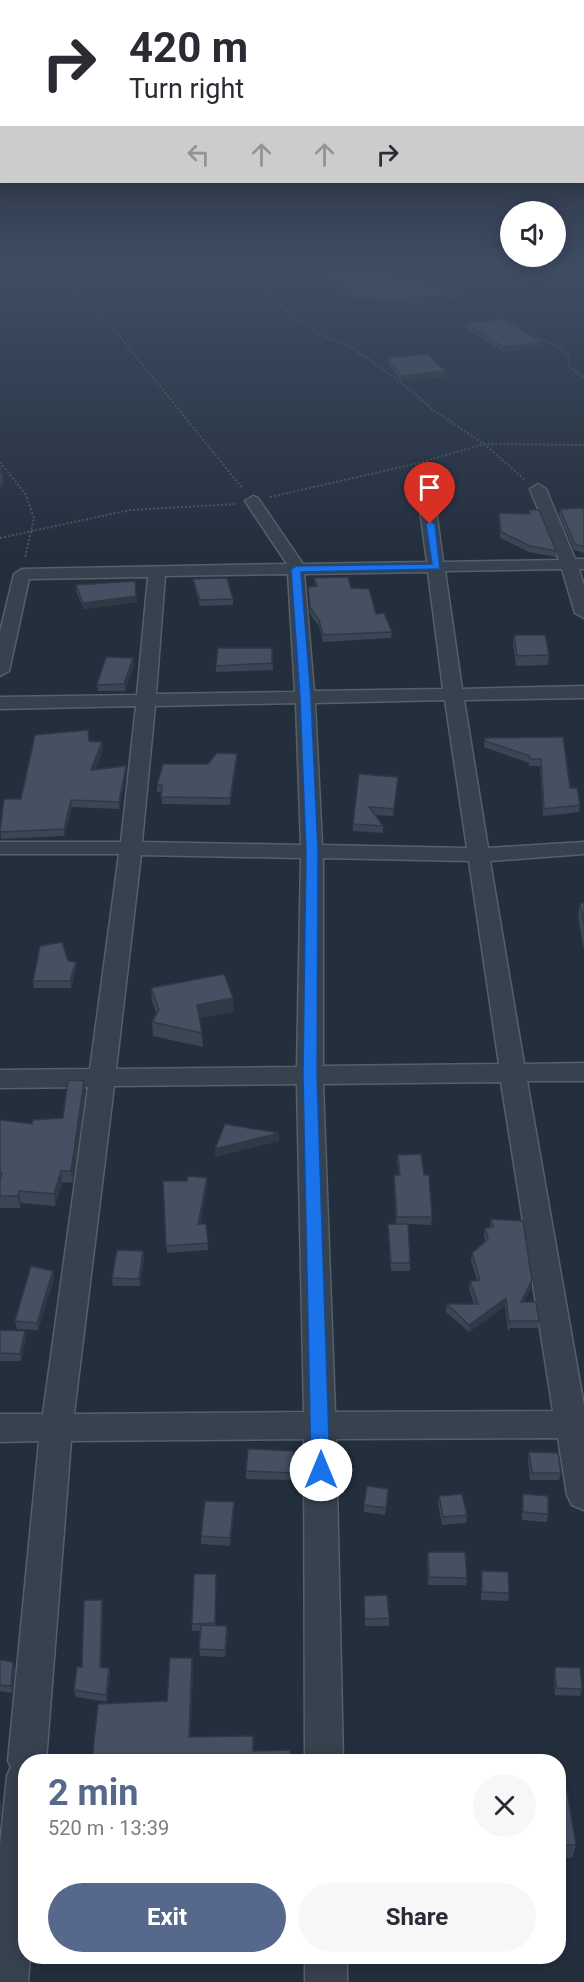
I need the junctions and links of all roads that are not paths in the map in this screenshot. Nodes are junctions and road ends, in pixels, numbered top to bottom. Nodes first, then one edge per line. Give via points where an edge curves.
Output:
1 (538, 489) road end
2 (253, 501) road end
3 (427, 502) dead end
4 (577, 564) edge
5 (437, 567) junction
6 (296, 569) junction
7 (157, 571) junction
8 (584, 613) edge
9 (0, 671) edge
10 (584, 692) edge
11 (453, 695) junction
12 (305, 698) junction
13 (148, 701) junction
14 (0, 703) edge
15 (0, 848) edge
16 (130, 848) junction
17 (584, 848) edge
18 (312, 851) junction
19 (480, 855) junction
20 (584, 1072) edge
21 (512, 1073) junction
22 (310, 1075) junction
23 (103, 1078) junction
24 (0, 1079) edge
25 (578, 1424) edge
26 (320, 1425) junction
27 (0, 1428) edge
28 (57, 1428) junction
29 (584, 1495) edge
30 (28, 1754) edge
31 (324, 1754) edge
32 (18, 1863) edge
33 (326, 1964) edge
34 (7, 1982) edge
35 (326, 1982) edge

1 - 4 street
2 - 6 street via 295,561
3 - 5 street
4 - 5 street
4 - 8 street
5 - 6 street
5 - 11 street
6 - 7 street
6 - 12 street
7 - 9 street via 22,573
7 - 13 street
10 - 11 street
11 - 12 street
11 - 19 street
12 - 13 street
12 - 18 street
13 - 14 street
13 - 16 street
15 - 16 street
16 - 18 street
16 - 23 street
17 - 19 street
18 - 19 street
18 - 22 street
19 - 21 street
20 - 21 street
21 - 22 street
21 - 25 street
22 - 23 street
22 - 26 street
23 - 24 street
23 - 28 street
25 - 26 street
25 - 29 street
26 - 28 street
26 - 31 street
27 - 28 street
28 - 30 street
32 - 34 street
33 - 35 street

